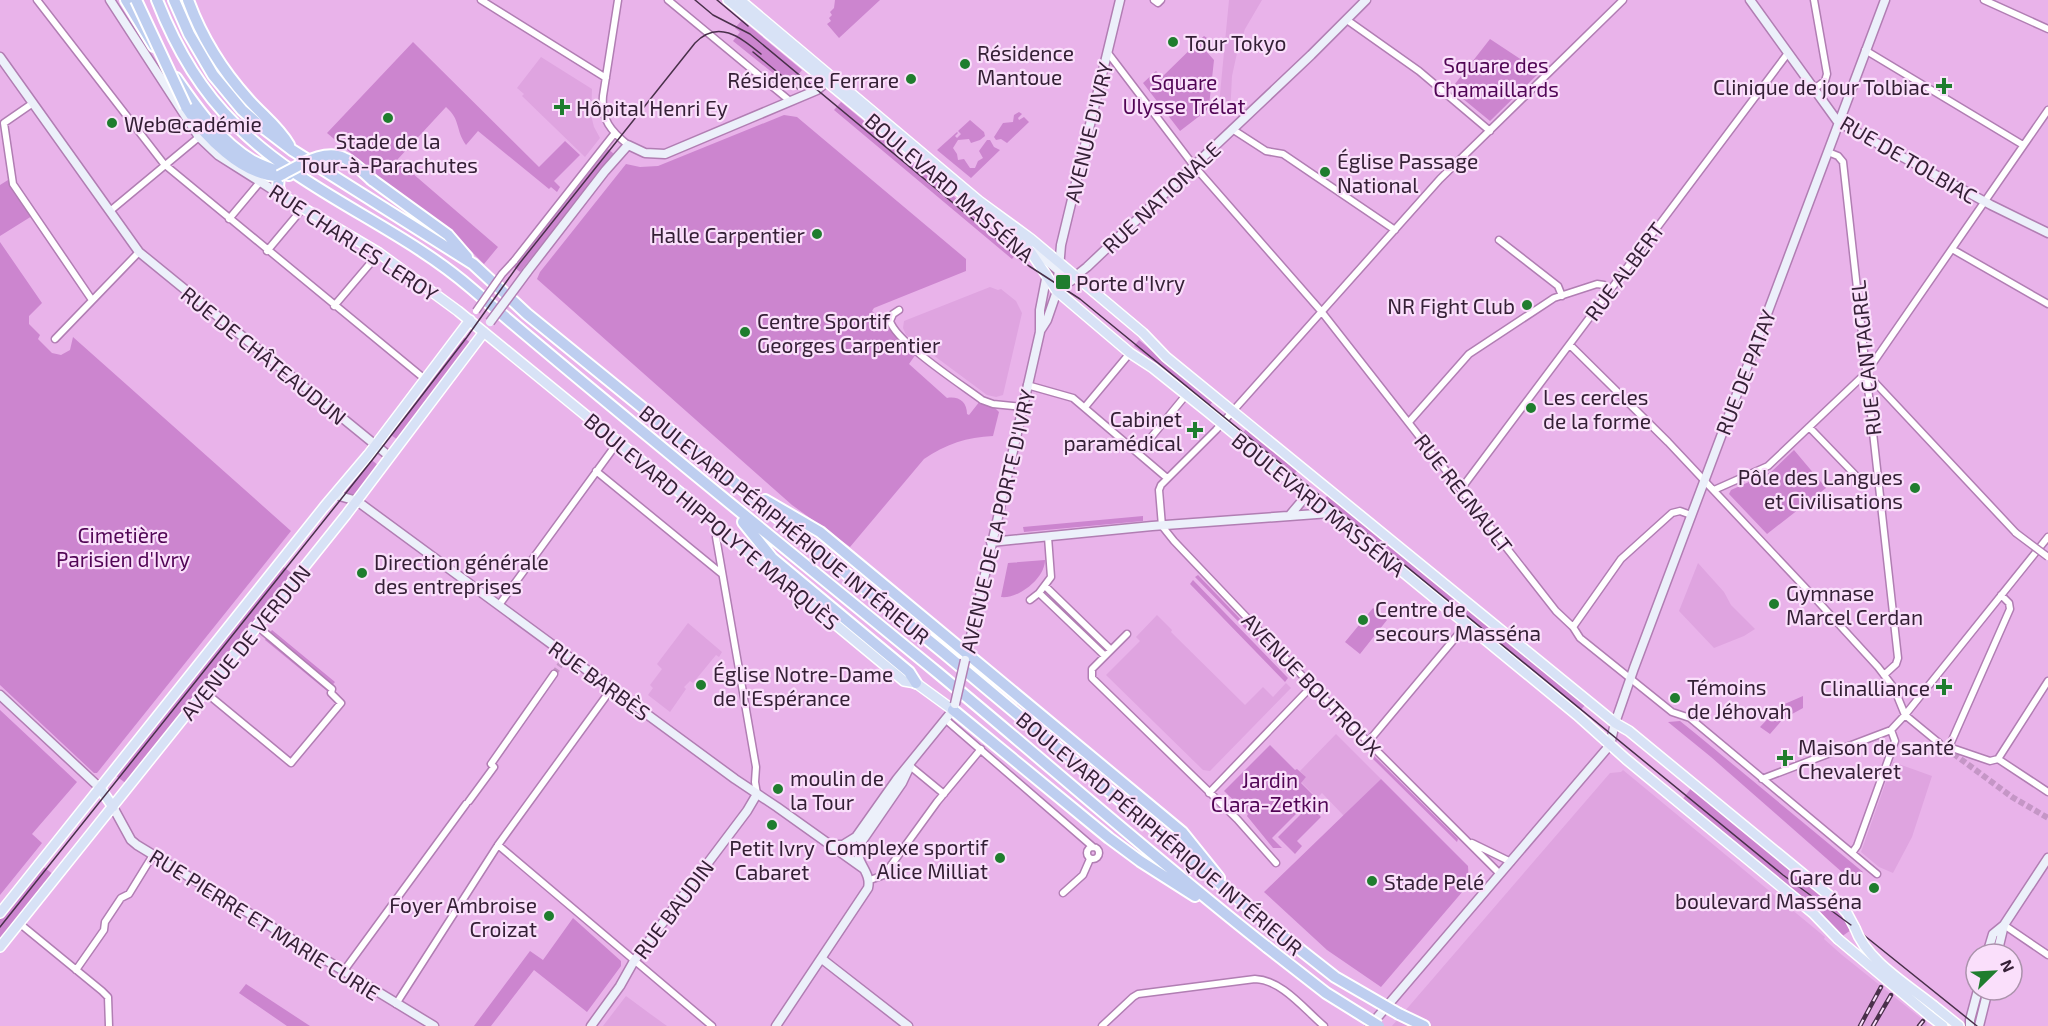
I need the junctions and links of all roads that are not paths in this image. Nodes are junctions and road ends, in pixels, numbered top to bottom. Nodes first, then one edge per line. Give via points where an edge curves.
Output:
1 (37, 0) edge
2 (110, 0) edge
3 (126, 0) edge
4 (136, 0) edge
5 (157, 0) edge
6 (174, 0) edge
7 (188, 0) edge
8 (481, 0) edge
9 (496, 0) edge
10 (618, 0) edge
11 (668, 0) edge
12 (729, 0) edge
13 (740, 0) edge
14 (1120, 0) edge
15 (1154, 0) edge
16 (1161, 0) edge
17 (1366, 0) edge
18 (1623, 0) edge
19 (1750, 0) edge
20 (1814, 0) edge
21 (1885, 0) edge
22 (1984, 0) edge
23 (490, 6) junction
24 (1347, 20) junction
25 (2048, 29) edge
26 (1865, 51) junction
27 (1108, 53) junction
28 (1788, 53) junction
29 (0, 57) edge
30 (606, 78) junction
31 (829, 80) junction
32 (1814, 89) junction
33 (790, 102) junction
34 (33, 103) junction
35 (2048, 110) edge
36 (1838, 122) junction
37 (1232, 129) junction
38 (1490, 131) junction
39 (614, 134) junction
40 (199, 137) junction
41 (628, 145) junction
42 (2023, 146) junction
43 (292, 150) junction
44 (1828, 152) junction
45 (164, 164) junction
46 (1194, 166) junction
47 (279, 176) junction
48 (260, 182) junction
49 (308, 182) junction
50 (280, 195) junction
51 (1984, 202) junction
52 (303, 208) junction
53 (110, 212) junction
54 (229, 219) junction
55 (1395, 230) junction
56 (2048, 233) edge
57 (1499, 240) dead end
58 (1952, 249) junction
59 (267, 251) junction
60 (1030, 251) junction
61 (139, 252) junction
62 (379, 253) junction
63 (473, 264) junction
64 (1059, 267) junction
65 (1047, 274) junction
66 (1073, 279) junction
67 (1611, 289) junction
68 (1057, 291) junction
69 (1562, 296) junction
70 (92, 300) junction
71 (2048, 304) edge
72 (334, 306) junction
73 (899, 310) dead end
74 (1321, 311) junction
75 (473, 322) junction
76 (484, 332) junction
77 (1040, 332) junction
78 (55, 339) dead end
79 (1570, 345) junction
80 (1130, 353) junction
81 (1866, 373) junction
82 (426, 380) junction
83 (1027, 384) junction
84 (1186, 395) junction
85 (1023, 407) junction
86 (1085, 407) junction
87 (1233, 411) junction
88 (1409, 422) junction
89 (1221, 423) junction
90 (1809, 427) junction
91 (618, 442) junction
92 (375, 446) junction
93 (1138, 452) junction
94 (389, 456) junction
95 (596, 471) junction
96 (1167, 478) junction
97 (1704, 480) junction
98 (1318, 481) junction
99 (1878, 481) junction
100 (736, 483) junction
101 (1461, 489) junction
102 (1714, 490) junction
103 (336, 495) junction
104 (1306, 495) junction
105 (357, 501) junction
106 (727, 503) junction
107 (1330, 513) junction
108 (1290, 515) junction
109 (1691, 515) junction
110 (1162, 526) junction
111 (721, 528) junction
112 (1047, 537) junction
113 (2048, 537) edge
114 (991, 542) junction
115 (2048, 557) edge
116 (722, 574) junction
117 (1045, 586) junction
118 (1039, 593) junction
119 (2001, 595) junction
120 (1029, 600) dead end
121 (499, 605) junction
122 (1466, 624) junction
123 (257, 626) junction
124 (1573, 627) junction
125 (1127, 634) dead end
126 (1111, 650) junction
127 (1104, 656) junction
128 (966, 657) junction
129 (554, 674) tunnel mouth
130 (1884, 675) junction
131 (1630, 678) junction
132 (2048, 681) edge
133 (916, 683) junction
134 (1312, 686) junction
135 (612, 688) junction
136 (205, 692) junction
137 (0, 695) edge
138 (954, 707) junction
139 (1905, 715) junction
140 (945, 719) junction
141 (1615, 723) junction
142 (1891, 730) junction
143 (1368, 742) junction
144 (1939, 743) tunnel mouth
145 (1610, 745) junction
146 (981, 749) junction
147 (1998, 759) junction
148 (910, 766) junction
149 (1762, 779) junction
150 (100, 788) junction
151 (1209, 792) junction
152 (2048, 792) edge
153 (757, 794) junction
154 (944, 794) junction
155 (113, 807) junction
156 (1466, 840) junction
157 (498, 845) junction
158 (829, 845) junction
159 (1852, 853) junction
160 (153, 855) junction
161 (2048, 858) edge
162 (1511, 862) junction
163 (1276, 863) dead end
164 (864, 868) junction
165 (1500, 874) junction
166 (1877, 874) dead end
167 (870, 880) junction
168 (1063, 893) dead end
169 (1235, 897) junction
170 (0, 914) edge
171 (1230, 918) junction
172 (19, 923) junction
173 (2004, 925) junction
174 (1991, 942) edge
175 (2000, 942) edge
176 (0, 948) edge
177 (2048, 955) edge
178 (822, 959) junction
179 (634, 961) junction
180 (76, 970) junction
181 (343, 972) junction
182 (1975, 1002) edge
183 (1985, 1002) edge
184 (396, 1004) junction
185 (110, 1026) edge
186 (434, 1026) edge
187 (591, 1026) edge
188 (712, 1026) edge
189 (776, 1026) edge
190 (908, 1026) edge
191 (1102, 1026) edge
192 (1324, 1026) edge
193 (1370, 1026) edge
194 (1379, 1026) edge
195 (1424, 1026) edge
196 (1943, 1026) edge
197 (1959, 1026) edge
198 (1970, 1026) edge
199 (1979, 1026) edge

1 - 45 street
2 - 40 main road, RUE CHARLES LEROY
3 - 49 highway via 185,92 220,136 255,162
4 - 47 highway, bridge via 186,107 206,134 255,171
5 - 49 highway via 184,59 222,111 261,148
6 - 43 highway, BOULEVARD PÉRIPHÉRIQUE INTÉRIEUR via 203,58 228,94
7 - 43 highway via 221,64 246,97 280,130
8 - 23 street
9 - 23 street
10 - 30 street
11 - 33 street
12 - 31 main road, BOULEVARD MASSÉNA
13 - 31 main road, BOULEVARD MASSÉNA
14 - 27 main road, AVENUE D'IVRY
15 - 16 street
17 - 24 main road, RUE NATIONALE
18 - 38 street
19 - 28 main road, RUE DE TOLBIAC
20 - 32 street via 1827,74 1825,81
21 - 26 main road, RUE DE PATAY
22 - 25 street
23 - 30 street
24 - 37 main road, RUE NATIONALE
24 - 38 street via 1419,71
26 - 36 main road, RUE DE PATAY
26 - 42 street
27 - 46 street, RUE REGNAULT
27 - 64 main road, AVENUE D'IVRY
28 - 32 main road, RUE DE TOLBIAC
28 - 67 street, RUE ALBERT
29 - 34 main road, RUE DE CHÂTEAUDUN
30 - 39 street via 602,109
31 - 33 main road
31 - 60 main road, BOULEVARD MASSÉNA
31 - 64 main road, BOULEVARD MASSÉNA via 1016,227
32 - 36 main road, RUE DE TOLBIAC
33 - 41 main road via 665,154 645,153
34 - 53 main road, RUE DE CHÂTEAUDUN
34 - 70 street via 4,123 13,184
35 - 42 street
36 - 44 main road, RUE DE PATAY
36 - 51 main road, RUE DE TOLBIAC
37 - 46 main road, RUE NATIONALE
37 - 55 street via 1266,151 1283,154
38 - 55 street
39 - 41 street
39 - 75 street, bridge via 502,274 476,311
40 - 45 street
40 - 48 main road, RUE CHARLES LEROY via 218,155
41 - 76 main road, bridge via 604,171
42 - 51 street
43 - 63 highway, BOULEVARD PÉRIPHÉRIQUE INTÉRIEUR
44 - 81 street, RUE CANTAGREL via 1843,162
44 - 97 main road, RUE DE PATAY
45 - 53 street
45 - 54 street
46 - 66 main road, RUE NATIONALE
46 - 74 street, RUE REGNAULT
47 - 50 highway
47 - 63 highway, bridge via 320,156 336,155 351,162 448,235
48 - 50 main road, RUE CHARLES LEROY
48 - 54 street
49 - 106 highway via 392,232 467,285
50 - 52 main road, RUE CHARLES LEROY
51 - 56 main road, RUE DE TOLBIAC
51 - 58 street
52 - 59 street
52 - 62 main road, RUE CHARLES LEROY
53 - 61 main road, RUE DE CHÂTEAUDUN
54 - 59 street
55 - 74 street
57 - 69 street via 1558,286
58 - 71 street
58 - 81 street
59 - 72 street
60 - 64 main road
60 - 65 main road, BOULEVARD MASSÉNA
61 - 70 street
61 - 92 main road, RUE DE CHÂTEAUDUN
62 - 72 street
62 - 75 main road, RUE CHARLES LEROY
63 - 100 highway, BOULEVARD PÉRIPHÉRIQUE INTÉRIEUR via 527,314
64 - 66 main road, BOULEVARD MASSÉNA
64 - 68 main road, AVENUE DE LA PORTE D'IVRY
65 - 68 main road, BOULEVARD MASSÉNA
65 - 77 main road, AVENUE DE LA PORTE D'IVRY
66 - 68 main road, RUE NATIONALE
66 - 87 main road, BOULEVARD MASSÉNA
67 - 69 street via 1598,284
67 - 79 street, RUE ALBERT
68 - 77 main road, AVENUE DE LA PORTE D'IVRY
68 - 80 main road, BOULEVARD MASSÉNA
69 - 88 street via 1469,354
70 - 78 street
72 - 82 street
73 - 85 street via 891,315 890,321 904,341 982,400
74 - 87 street
74 - 88 street, RUE REGNAULT
75 - 76 main road, BOULEVARD HIPPOLYTE MARQUÈS
75 - 82 main road, AVENUE DE VERDUN
76 - 91 main road, BOULEVARD HIPPOLYTE MARQUÈS
76 - 94 main road, AVENUE DE VERDUN
77 - 83 main road, AVENUE DE LA PORTE D'IVRY
79 - 97 street
79 - 101 street, RUE ALBERT
80 - 84 main road, BOULEVARD MASSÉNA
80 - 86 street
81 - 90 street
81 - 99 street, RUE CANTAGREL
81 - 115 street, bridge via 2016,533
82 - 92 main road, AVENUE DE VERDUN
83 - 85 main road, AVENUE DE LA PORTE D'IVRY
83 - 86 street via 1073,398
84 - 89 main road, BOULEVARD MASSÉNA
84 - 93 street
85 - 114 main road, AVENUE DE LA PORTE D'IVRY
86 - 93 street
87 - 89 street, BOULEVARD MASSÉNA
87 - 98 main road, BOULEVARD MASSÉNA
88 - 101 street, RUE REGNAULT
89 - 96 street
89 - 104 main road, BOULEVARD MASSÉNA
90 - 99 street via 1863,483
90 - 102 street via 1768,466
91 - 95 street
91 - 111 main road, BOULEVARD HIPPOLYTE MARQUÈS
92 - 94 main road, RUE DE CHÂTEAUDUN
92 - 103 main road, AVENUE DE VERDUN
93 - 96 street
94 - 105 main road, AVENUE DE VERDUN
95 - 116 street
95 - 121 street
96 - 110 street via 1159,490
97 - 102 street
97 - 109 main road, RUE DE PATAY
98 - 104 main road
98 - 141 main road, BOULEVARD MASSÉNA
99 - 130 street, RUE CANTAGREL via 1898,658
100 - 128 highway via 820,532
100 - 169 highway, BOULEVARD PÉRIPHÉRIQUE INTÉRIEUR
101 - 124 street, RUE REGNAULT via 1556,611
102 - 130 street
103 - 105 main road, RUE BARBÈS
103 - 150 main road, AVENUE DE VERDUN
104 - 107 main road, BOULEVARD MASSÉNA
104 - 108 main road
105 - 121 main road, RUE BARBÈS
105 - 123 main road, AVENUE DE VERDUN
106 - 133 highway via 772,558 909,672
106 - 171 highway via 938,673
107 - 108 main road
107 - 122 main road, BOULEVARD MASSÉNA
108 - 110 main road
109 - 124 street via 1672,513 1622,559
109 - 131 main road, RUE DE PATAY
110 - 112 main road
110 - 134 street, AVENUE BOUTROUX
111 - 116 street via 716,537
111 - 133 main road, BOULEVARD HIPPOLYTE MARQUÈS via 904,681
112 - 114 main road
112 - 117 street via 1052,577
113 - 119 street
114 - 128 main road, AVENUE DE LA PORTE D'IVRY
116 - 153 street via 756,766
117 - 118 street
117 - 126 street
118 - 120 street
118 - 127 street
119 - 139 street
119 - 147 street via 2010,609 1949,747 1990,761
121 - 135 main road, RUE BARBÈS via 564,659
122 - 143 street
122 - 145 main road, BOULEVARD MASSÉNA
123 - 136 main road, AVENUE DE VERDUN
123 - 136 street via 332,689 331,693 341,703 291,763
124 - 131 street, RUE REGNAULT via 1580,638
125 - 126 street
126 - 127 street
127 - 151 street via 1092,669 1092,678
128 - 138 main road, AVENUE DE LA PORTE D'IVRY, bridge
128 - 169 highway via 1182,832
129 - 181 street via 491,764 494,767
130 - 139 street
131 - 141 main road, RUE DE PATAY
131 - 149 street, RUE REGNAULT via 1672,712 1690,718
132 - 147 street
133 - 138 main road, BOULEVARD HIPPOLYTE MARQUÈS
134 - 143 street, AVENUE BOUTROUX
134 - 151 street
135 - 153 main road, RUE BARBÈS
135 - 157 street
136 - 155 main road, AVENUE DE VERDUN
137 - 150 main road
138 - 140 main road
138 - 171 highway via 1108,838
139 - 142 street
139 - 144 street
140 - 146 street
140 - 148 main road
141 - 145 main road, RUE DE PATAY
141 - 197 main road, BOULEVARD MASSÉNA, bridge via 1836,900 1874,957
142 - 149 street
142 - 159 street via 1895,741
143 - 156 street, AVENUE BOUTROUX
145 - 162 main road
145 - 196 main road, BOULEVARD MASSÉNA, bridge
146 - 154 street
146 - 168 street via 1098,850 1083,875
147 - 152 street
148 - 154 street
148 - 158 main road via 854,839 843,845
148 - 164 main road via 858,847
149 - 159 street, RUE REGNAULT
150 - 155 main road
150 - 170 main road, AVENUE DE VERDUN
151 - 163 street
153 - 158 main road, RUE BARBÈS
153 - 179 main road, RUE BAUDIN
154 - 167 street via 884,875
155 - 160 main road, RUE PIERRE ET MARIE CURIE via 131,840
155 - 172 main road, AVENUE DE VERDUN
156 - 162 street, AVENUE BOUTROUX
156 - 165 street, AVENUE BOUTROUX
157 - 179 street
157 - 184 street
158 - 164 main road, RUE BARBÈS
159 - 166 street, RUE REGNAULT
160 - 180 street
160 - 181 main road, RUE PIERRE ET MARIE CURIE
161 - 173 main road
162 - 165 main road
164 - 167 main road
165 - 193 main road
167 - 178 main road
169 - 195 highway, BOULEVARD PÉRIPHÉRIQUE INTÉRIEUR, bridge via 1335,977
171 - 194 highway, bridge via 1326,993
172 - 176 main road, AVENUE DE VERDUN
172 - 180 street
173 - 174 main road
173 - 175 main road
173 - 177 street
178 - 189 main road
178 - 190 main road
179 - 187 main road, RUE BAUDIN
179 - 188 street
180 - 185 street via 108,997
181 - 184 main road, RUE PIERRE ET MARIE CURIE
182 - 198 main road
183 - 199 main road
184 - 186 main road, RUE PIERRE ET MARIE CURIE
191 - 192 street via 1136,995 1255,979 1276,985

